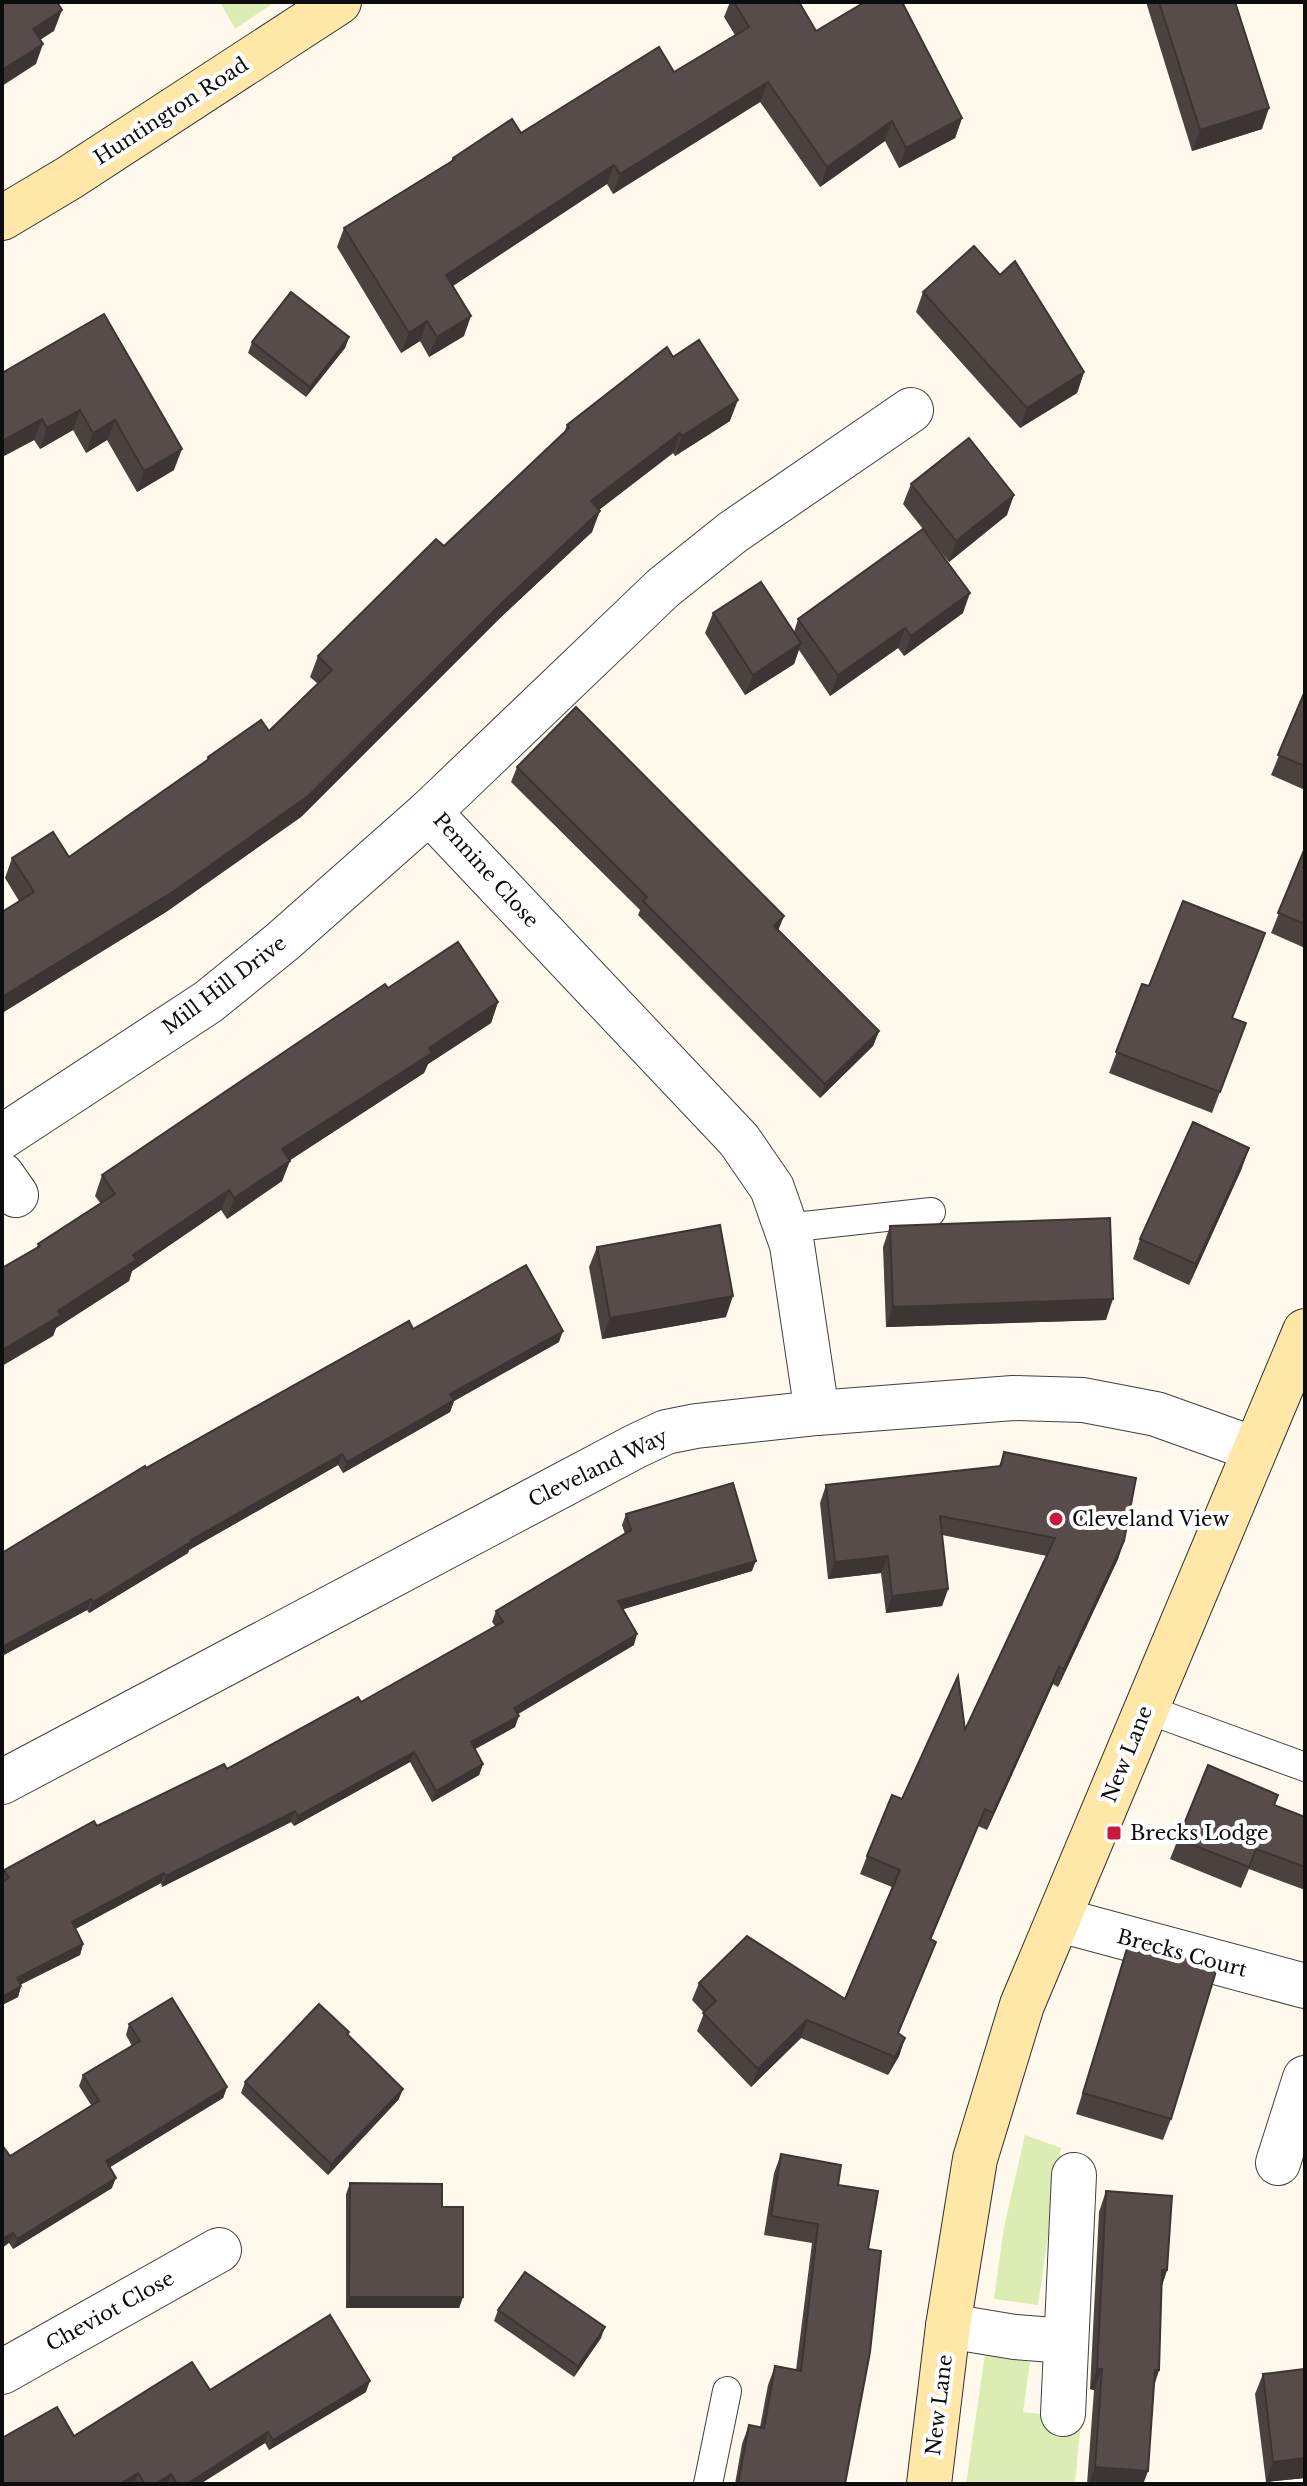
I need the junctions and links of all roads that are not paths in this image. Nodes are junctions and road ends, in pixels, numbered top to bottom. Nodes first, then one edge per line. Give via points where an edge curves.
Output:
1 (339, 2) edge
2 (2, 218) edge
3 (911, 410) dead end
4 (429, 812) junction
5 (2, 1137) edge
6 (931, 1212) dead end
7 (786, 1228) junction
8 (1305, 1331) edge
9 (817, 1413) junction
10 (1254, 1449) junction
11 (1146, 1709) junction
12 (1305, 1767) edge
13 (2, 1782) edge
14 (1060, 1920) junction
15 (1305, 1986) edge
16 (1305, 2078) edge
17 (1278, 2163) dead end
18 (1074, 2175) dead end
19 (219, 2250) dead end
20 (948, 2326) junction
21 (1066, 2341) junction
22 (2, 2372) edge
23 (727, 2391) dead end
24 (1063, 2414) dead end
25 (708, 2484) edge
26 (929, 2484) edge

1 - 2 street, Huntington Road
3 - 4 street, Pennine Close via 733,532 663,588
4 - 5 street, Mill Hill Drive via 208,1002
4 - 7 street, Pennine Close via 739,1140 772,1188
6 - 7 lane
7 - 9 street, Pennine Close
8 - 10 street, New Lane
9 - 10 street, Cleveland Way via 1013,1398 1083,1400 1156,1414
9 - 13 street, Cleveland Way via 666,1432
10 - 11 street, New Lane
11 - 12 lane
11 - 14 street, New Lane
14 - 15 street, Brecks Court
14 - 20 street, New Lane via 1022,2005 975,2159
16 - 17 street
18 - 21 street
19 - 22 street, Cheviot Close
20 - 21 street, New Lane
20 - 26 street, New Lane
21 - 24 street
23 - 25 lane

